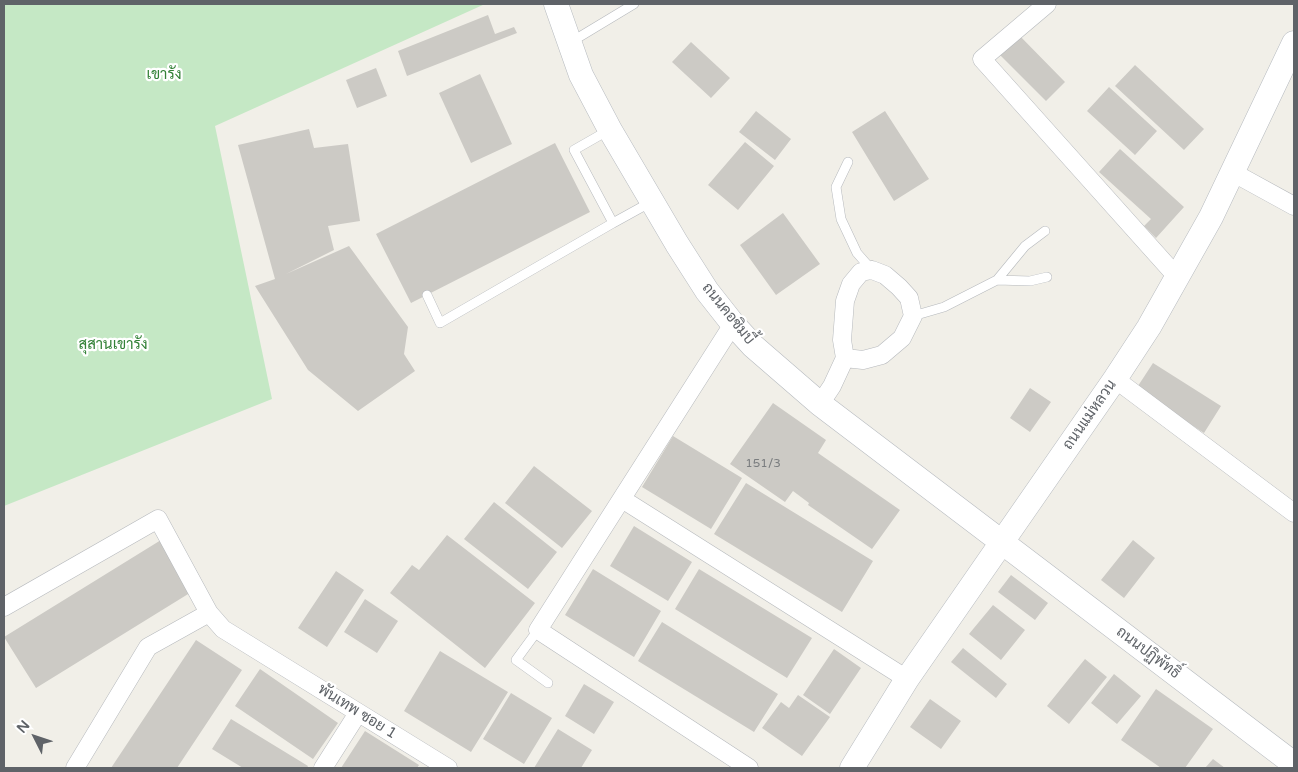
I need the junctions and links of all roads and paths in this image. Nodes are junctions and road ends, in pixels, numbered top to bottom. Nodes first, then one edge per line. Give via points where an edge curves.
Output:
1 (556, 4) edge
2 (634, 4) edge
3 (1047, 4) edge
4 (569, 43) junction
5 (1294, 43) edge
6 (610, 130) junction
7 (848, 162) dead end
8 (1232, 172) junction
9 (653, 201) junction
10 (1294, 206) edge
11 (613, 223) junction
12 (1045, 232) dead end
13 (872, 270) junction
14 (1047, 277) dead end
15 (1178, 278) junction
16 (997, 280) junction
17 (427, 295) dead end
18 (913, 316) junction
19 (733, 324) junction
20 (845, 358) junction
21 (1115, 380) junction
22 (820, 404) junction
23 (622, 499) junction
24 (1294, 513) edge
25 (1002, 542) junction
26 (4, 607) edge
27 (209, 613) junction
28 (538, 630) junction
29 (907, 679) junction
30 (548, 683) dead end
31 (358, 714) junction
32 (1294, 764) edge
33 (75, 768) edge
34 (323, 768) edge
35 (448, 768) edge
36 (748, 768) edge
37 (852, 768) edge

1 - 4 street, ถนนคอซิมบี้
2 - 4 lane
3 - 15 street via 982,59
4 - 6 street, ถนนคอซิมบี้ via 580,74
5 - 8 street, ถนนแม่หลวน
6 - 9 street, ถนนคอซิมบี้
6 - 11 lane via 574,150
7 - 13 lane via 836,187 841,219 856,253
8 - 10 street
8 - 15 street, ถนนแม่หลวน
9 - 11 lane
9 - 19 street, ถนนคอซิมบี้ via 707,291
11 - 17 lane via 440,323
12 - 16 lane via 1025,246
13 - 18 street via 885,275 909,298
13 - 20 street via 861,272 851,284 845,301 842,340
14 - 16 lane via 1030,281
15 - 21 street, ถนนแม่หลวน
16 - 18 lane via 944,307
18 - 20 street via 902,338 882,355 863,360
19 - 22 street, ถนนคอซิมบี้ via 753,346
19 - 23 street
20 - 22 street
21 - 24 street
21 - 25 street, ถนนแม่หลวน
22 - 25 street, ถนนคอซิมบี้
23 - 28 street
23 - 29 street
25 - 29 street, ถนนแม่หลวน
25 - 32 street, ถนนปฏิพัทธิ์
26 - 27 street, พันเทพ ซอย 1 via 158,519
27 - 31 street, พันเทพ ซอย 1 via 223,628
27 - 33 street via 148,647
28 - 30 lane via 516,660
28 - 36 street
29 - 37 street, ถนนแม่หลวน
31 - 34 street
31 - 35 street, พันเทพ ซอย 1

